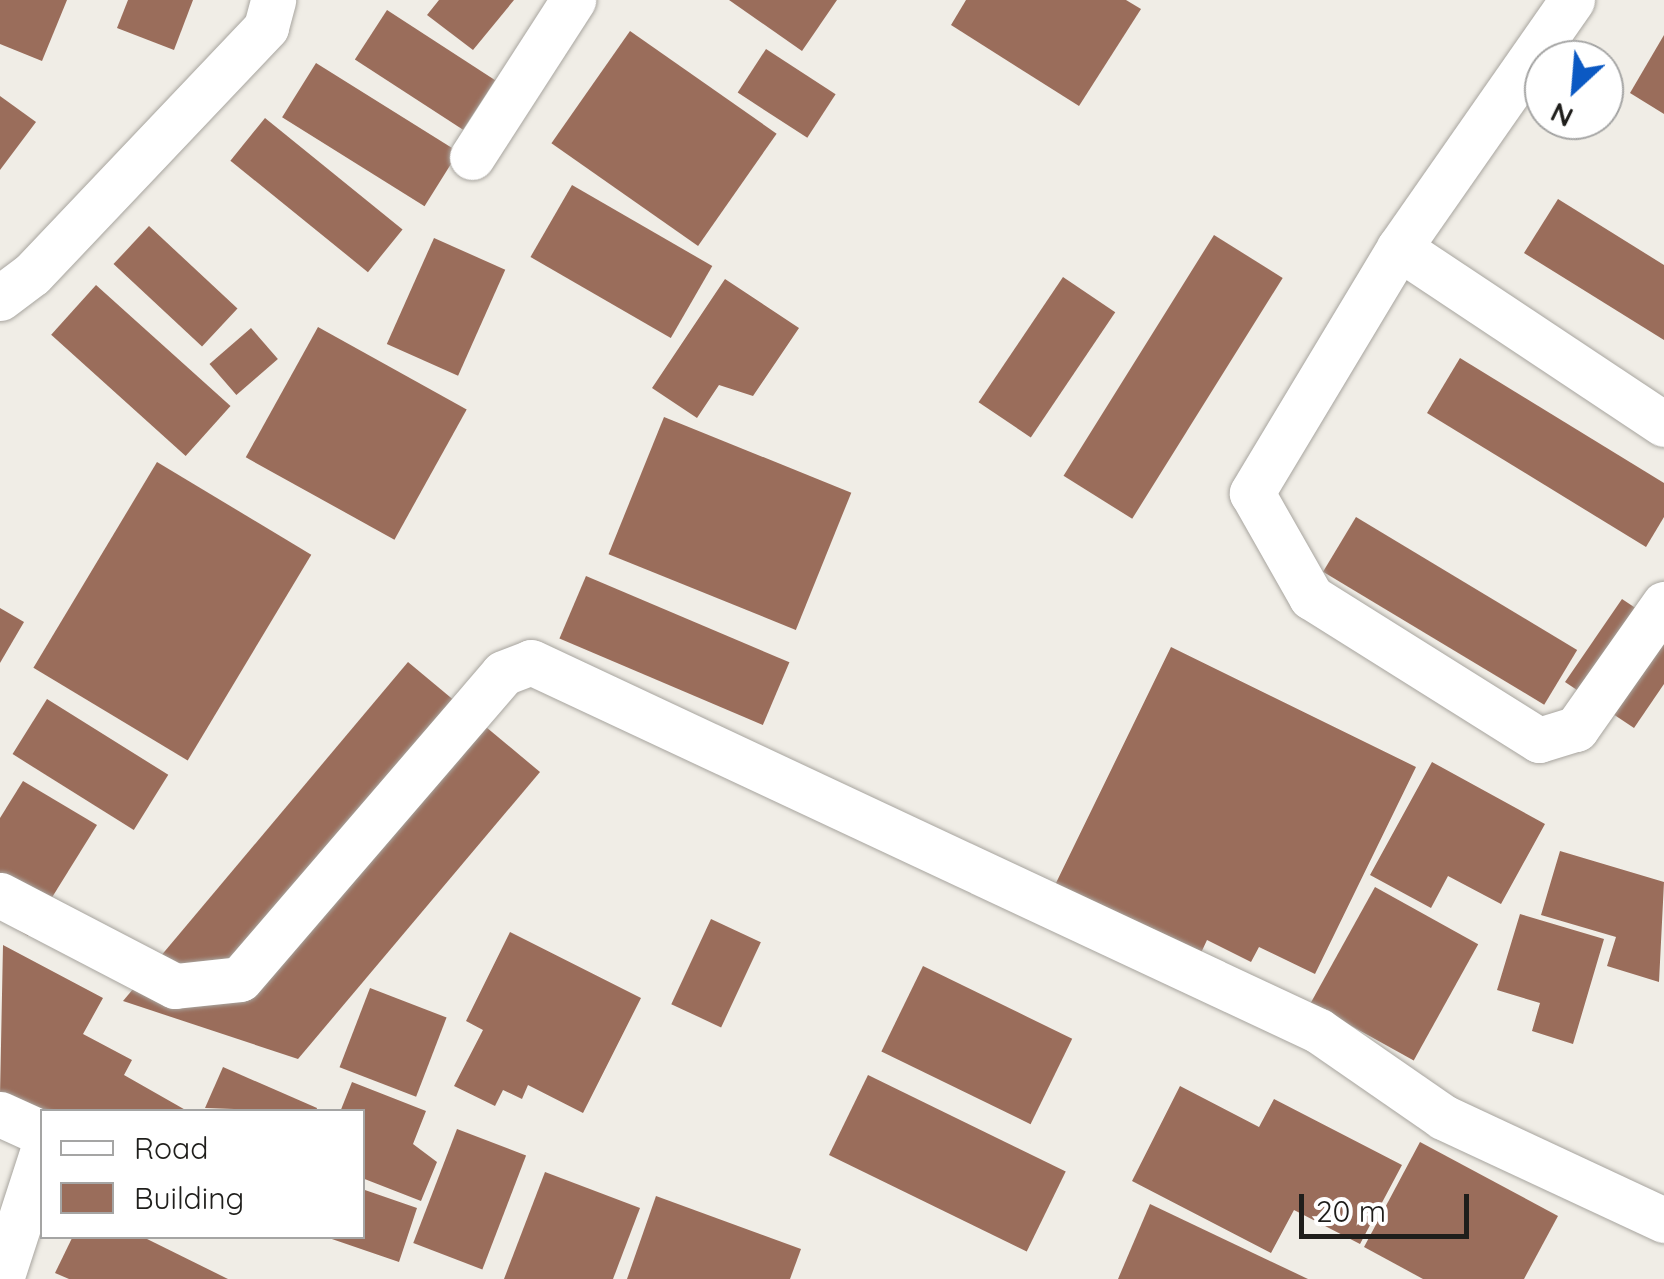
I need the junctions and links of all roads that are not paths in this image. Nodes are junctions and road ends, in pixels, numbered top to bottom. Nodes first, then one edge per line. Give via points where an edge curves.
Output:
1 (273, 0) edge
2 (573, 0) edge
3 (1572, 0) edge
4 (472, 157) dead end
5 (1399, 248) junction
6 (0, 298) edge
7 (1664, 424) edge
8 (1664, 604) edge
9 (0, 895) edge
10 (0, 1114) edge
11 (40, 1132) edge
12 (40, 1159) edge
13 (1664, 1220) edge
14 (1, 1279) edge

1 - 6 street via 266,27 32,274
2 - 4 street
3 - 5 street
5 - 7 street
5 - 8 street via 1252,493 1310,598 1539,740 1576,729
9 - 13 street via 176,986 240,979 502,673 531,662 1320,1031 1443,1117
10 - 11 street
12 - 14 street

